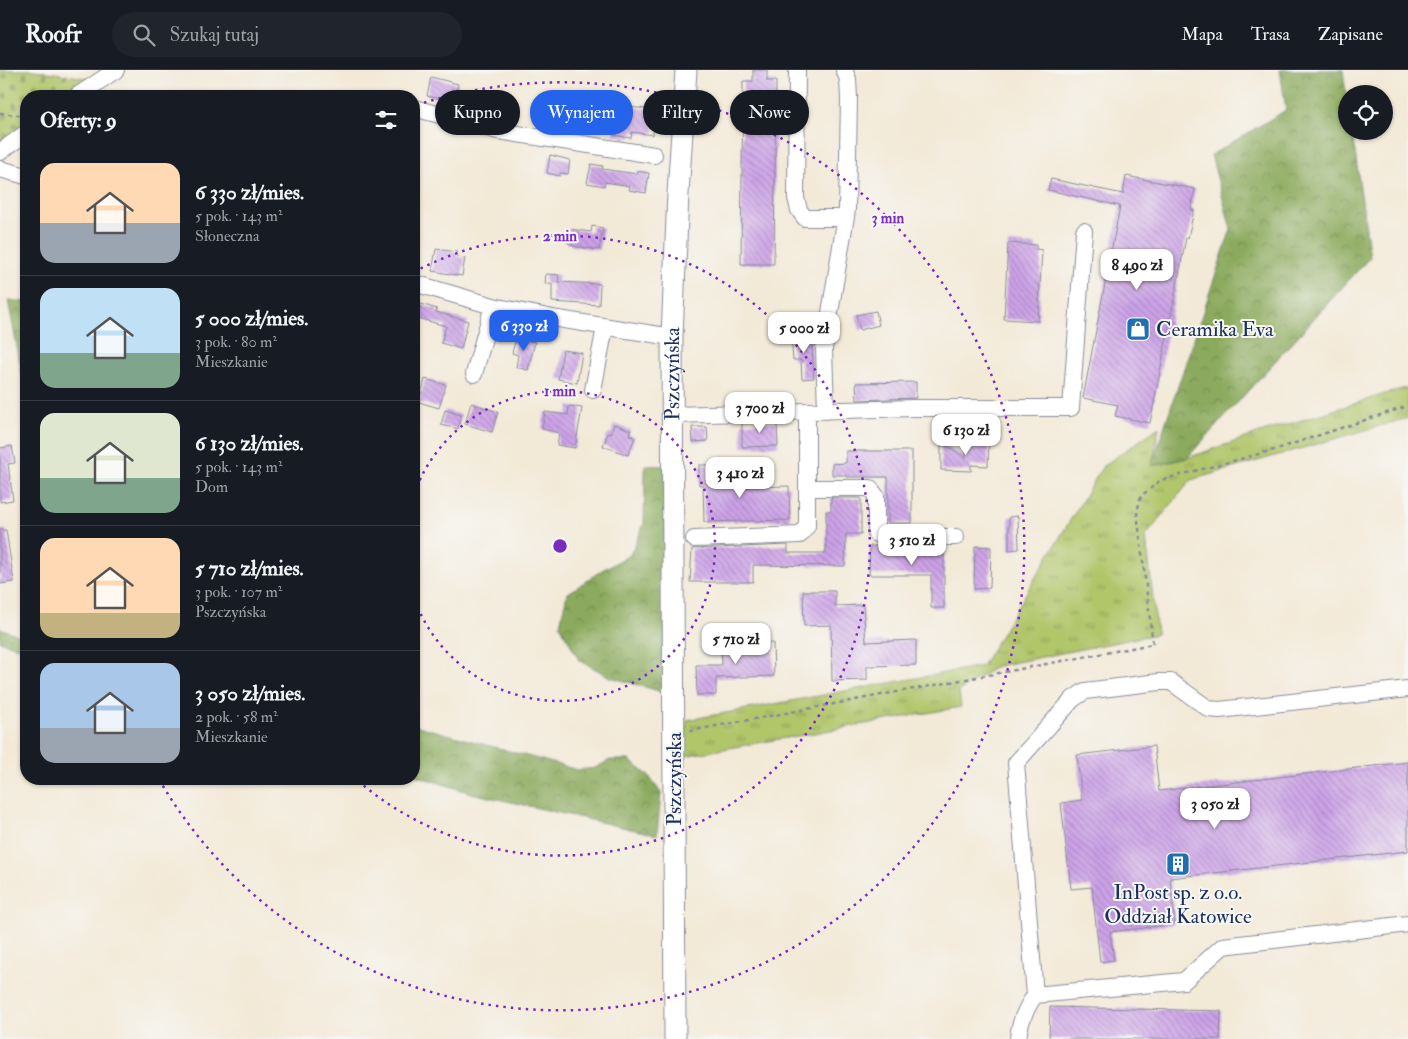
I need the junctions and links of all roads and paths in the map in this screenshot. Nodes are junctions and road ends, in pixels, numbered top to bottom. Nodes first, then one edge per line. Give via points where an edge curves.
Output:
1 (116, 70) edge
2 (686, 70) edge
3 (797, 70) edge
4 (844, 70) edge
5 (86, 90) edge
6 (420, 110) edge
7 (0, 113) edge
8 (20, 115) edge
9 (20, 137) edge
10 (0, 152) edge
11 (654, 155) dead end
12 (0, 169) edge
13 (20, 174) edge
14 (846, 218) junction
15 (1084, 231) dead end
16 (420, 285) edge
17 (493, 306) junction
18 (605, 327) junction
19 (672, 337) junction
20 (474, 374) dead end
21 (593, 390) dead end
22 (1408, 406) edge
23 (826, 411) junction
24 (807, 412) junction
25 (673, 415) junction
26 (807, 488) junction
27 (956, 537) dead end
28 (694, 539) dead end
29 (1408, 689) edge
30 (674, 734) junction
31 (1408, 924) edge
32 (1035, 995) junction
33 (675, 1039) edge
34 (1018, 1039) edge

1 - 5 street
2 - 19 main road, Pszczyńska
3 - 14 street via 796,198 799,210 805,218
4 - 14 street via 848,78 849,99
6 - 11 street via 498,131
7 - 8 path
9 - 10 street
12 - 13 street
14 - 23 street via 824,349
15 - 23 street via 1072,408
16 - 17 street
17 - 18 street
17 - 20 street
18 - 19 street
18 - 21 street
19 - 25 main road, Pszczyńska
22 - 30 path via 1274,450 1161,480 1141,496 1137,512 1153,644
23 - 24 street
24 - 25 street
24 - 26 street
25 - 30 main road, Pszczyńska
26 - 27 street via 870,488 876,496 876,534
26 - 28 street via 807,526 800,535
29 - 32 street via 1219,710 1209,709 1172,682 1085,691 1073,699 1016,763
30 - 33 main road, Pszczyńska
31 - 32 street via 1223,946 1184,981
32 - 34 street via 1018,1031

